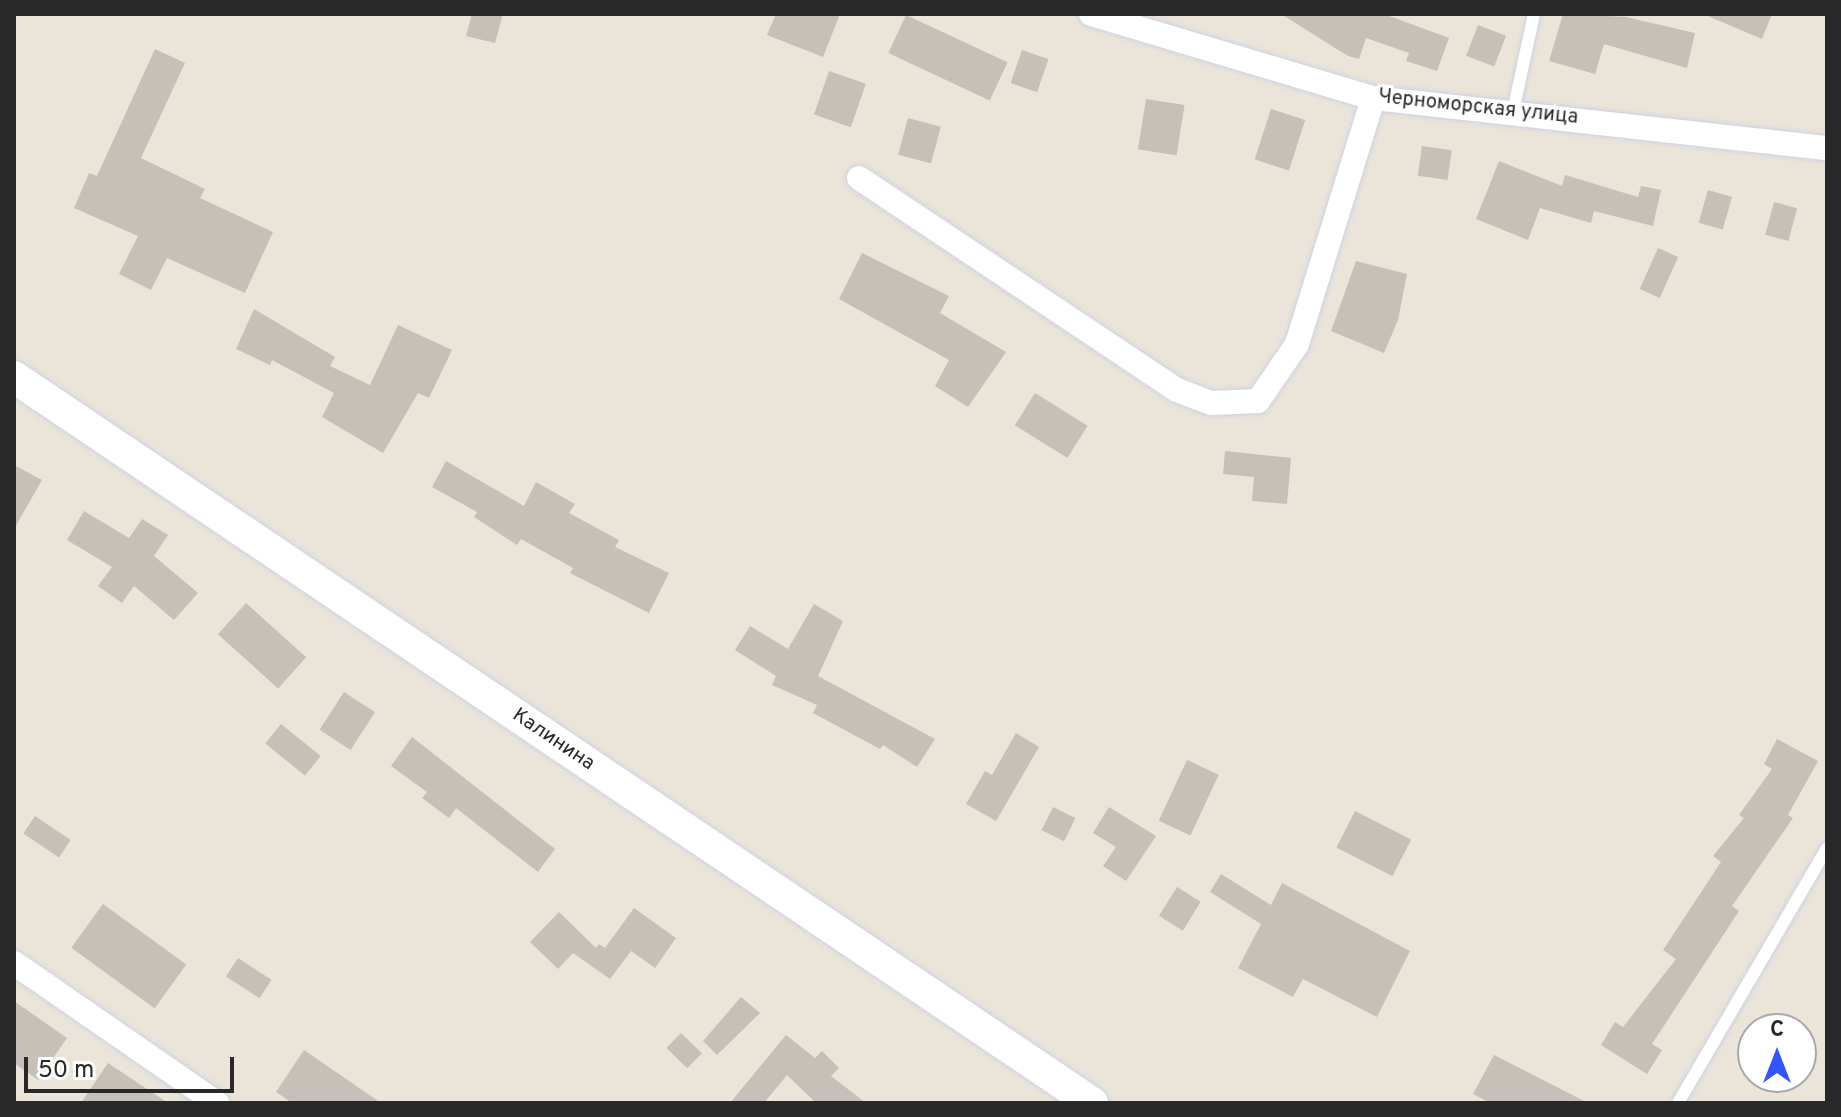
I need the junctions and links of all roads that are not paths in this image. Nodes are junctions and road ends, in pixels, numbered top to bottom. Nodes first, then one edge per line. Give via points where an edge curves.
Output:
1 (1091, 14) edge
2 (1534, 14) edge
3 (1373, 98) junction
4 (1513, 112) junction
5 (1827, 148) edge
6 (859, 178) dead end
7 (14, 377) edge
8 (1827, 848) edge
9 (14, 963) edge
10 (217, 1103) edge
11 (1092, 1103) edge
12 (1678, 1103) edge

1 - 3 street, Черноморская улица
2 - 4 lane
3 - 4 street, Черноморская улица
3 - 6 street via 1297,344 1258,401 1211,403 1177,390
4 - 5 street, Черноморская улица
7 - 11 street, Калинина
8 - 12 lane
9 - 10 street

